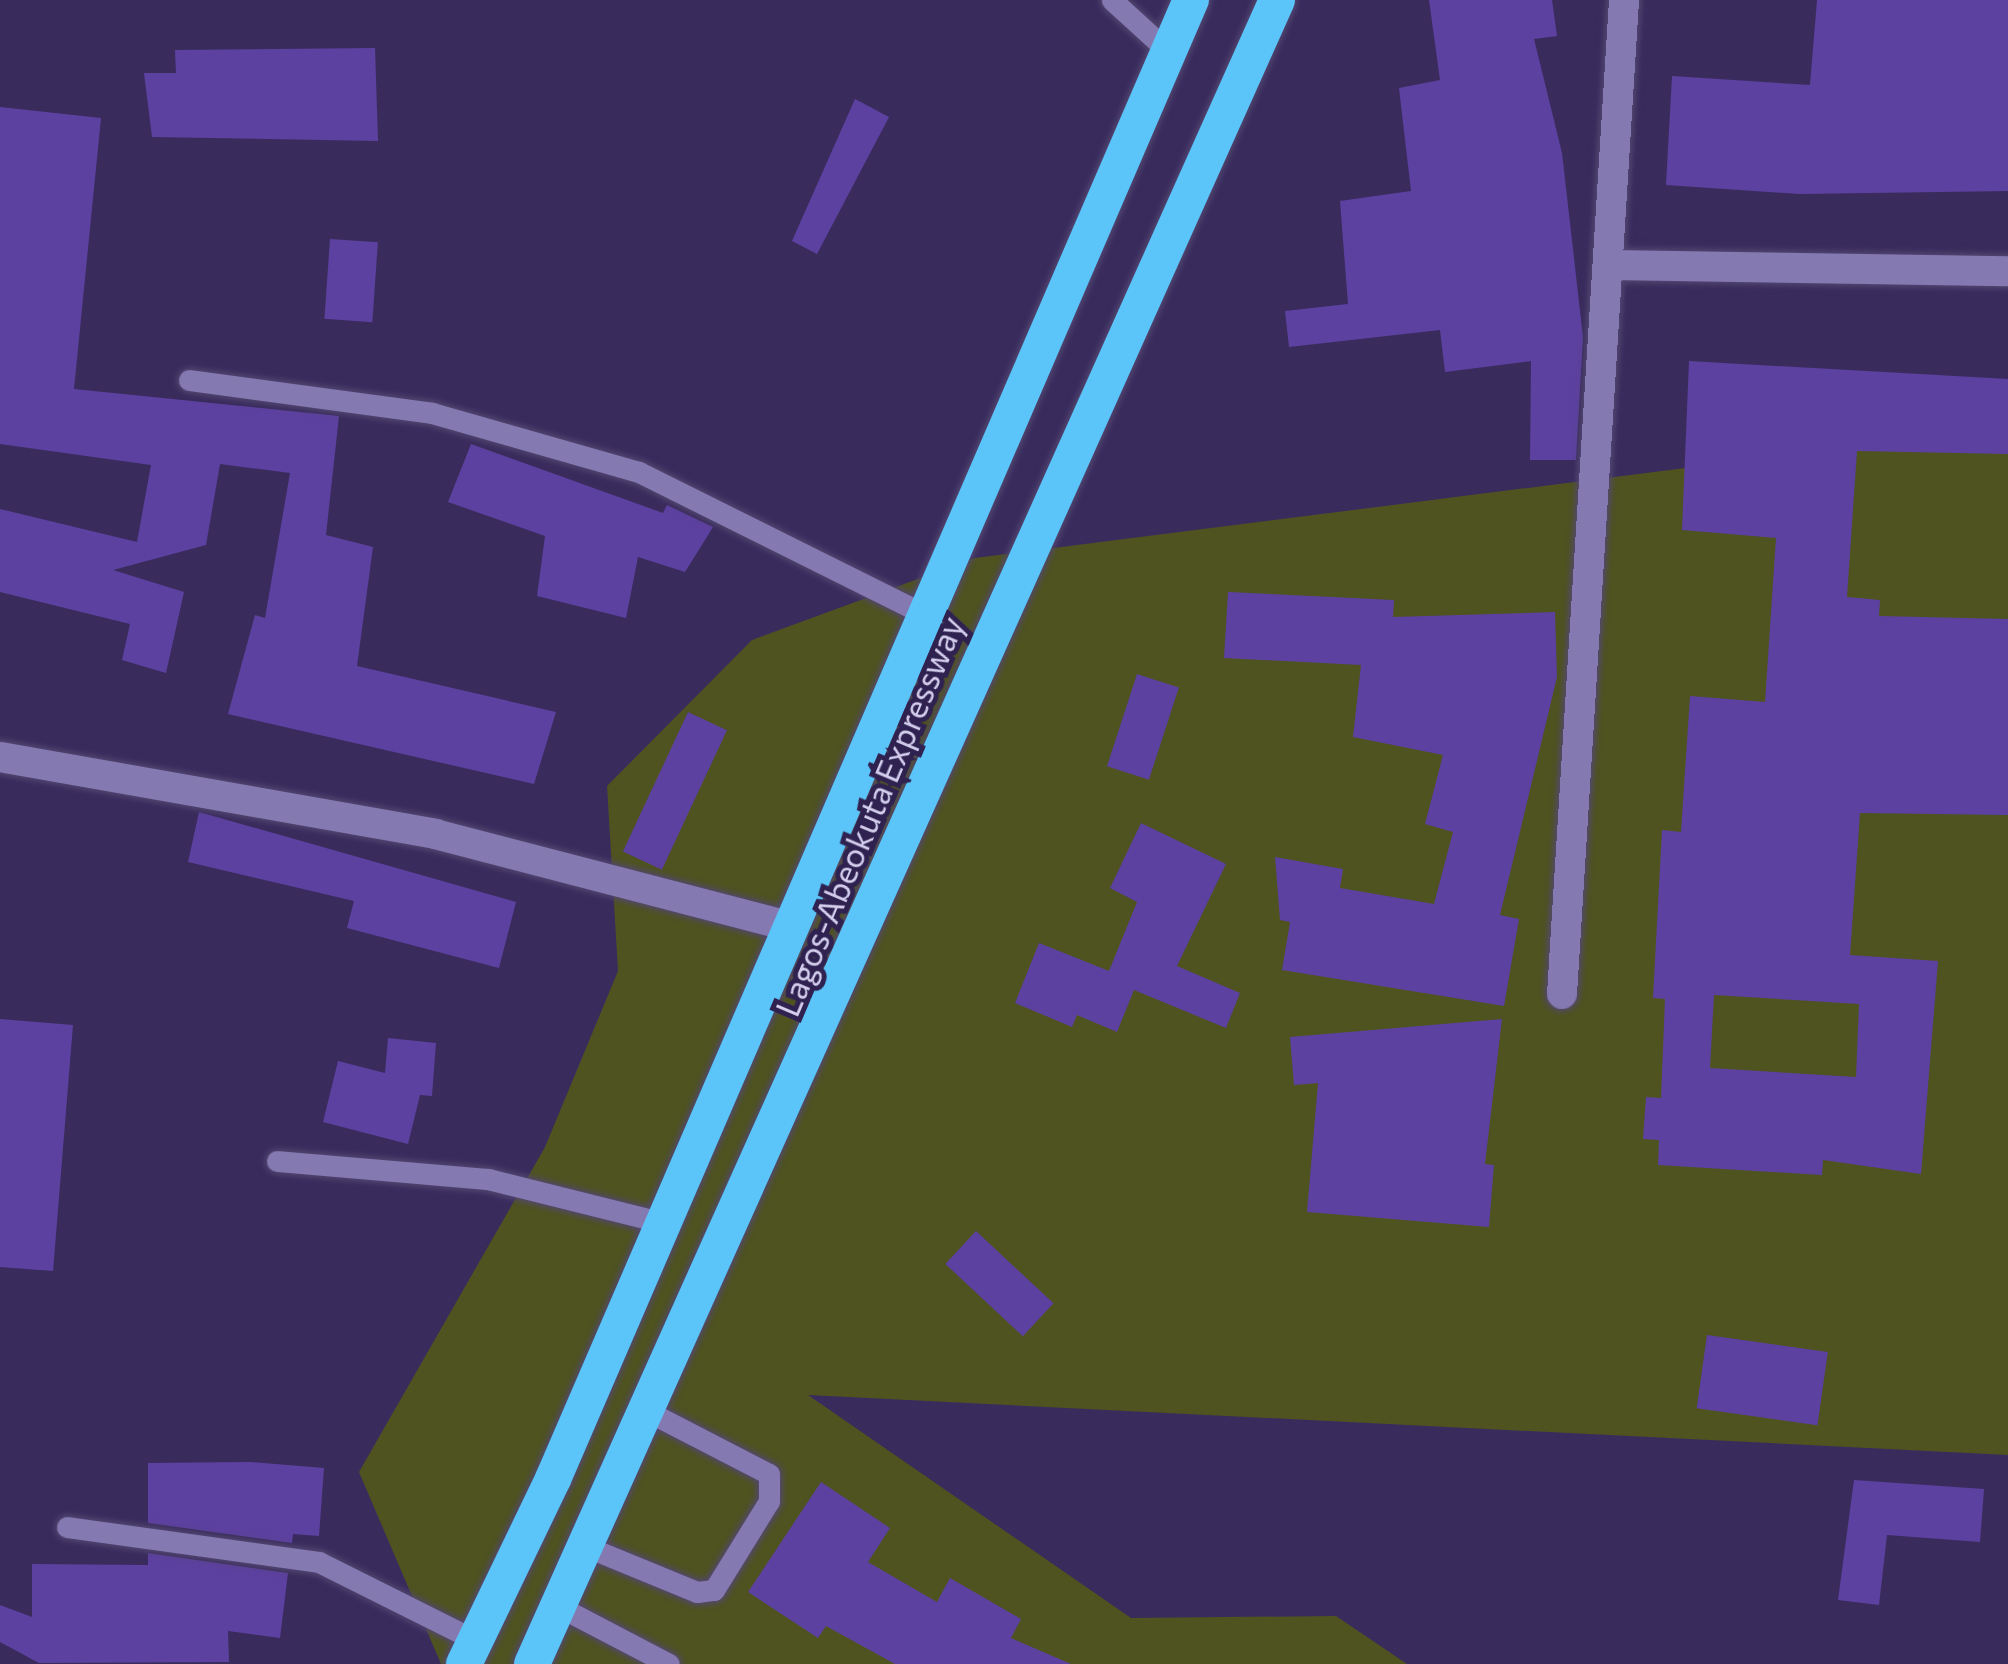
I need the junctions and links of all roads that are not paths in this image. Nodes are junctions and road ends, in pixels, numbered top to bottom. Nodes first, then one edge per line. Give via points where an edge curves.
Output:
1 (1112, 0) edge
2 (1191, 0) edge
3 (1277, 0) edge
4 (1624, 0) edge
5 (1168, 52) junction
6 (1609, 266) junction
7 (2008, 271) edge
8 (189, 380) dead end
9 (926, 615) junction
10 (0, 757) edge
11 (793, 927) junction
12 (1562, 994) dead end
13 (277, 1161) dead end
14 (664, 1223) junction
15 (647, 1411) junction
16 (67, 1528) dead end
17 (585, 1546) junction
18 (558, 1606) junction
19 (470, 1652) edge
20 (532, 1664) edge
21 (669, 1664) edge

1 - 5 lane
2 - 5 highway, Lagos-Abeokuta Expressway
3 - 15 highway, Lagos-Abeokuta Expressway
4 - 6 street
5 - 9 highway, Lagos-Abeokuta Expressway
6 - 7 street
6 - 12 street
8 - 9 lane via 432,413 639,472
9 - 11 highway, Lagos-Abeokuta Expressway
10 - 11 street via 435,833
11 - 14 highway, Lagos-Abeokuta Expressway
13 - 14 lane via 488,1179
14 - 19 highway, Lagos-Abeokuta Expressway
15 - 17 highway, Lagos-Abeokuta Expressway
15 - 17 lane via 770,1474 769,1501 714,1590 697,1592
16 - 19 lane via 319,1562
17 - 18 highway, Lagos-Abeokuta Expressway
18 - 20 highway, Lagos-Abeokuta Expressway
18 - 21 lane

